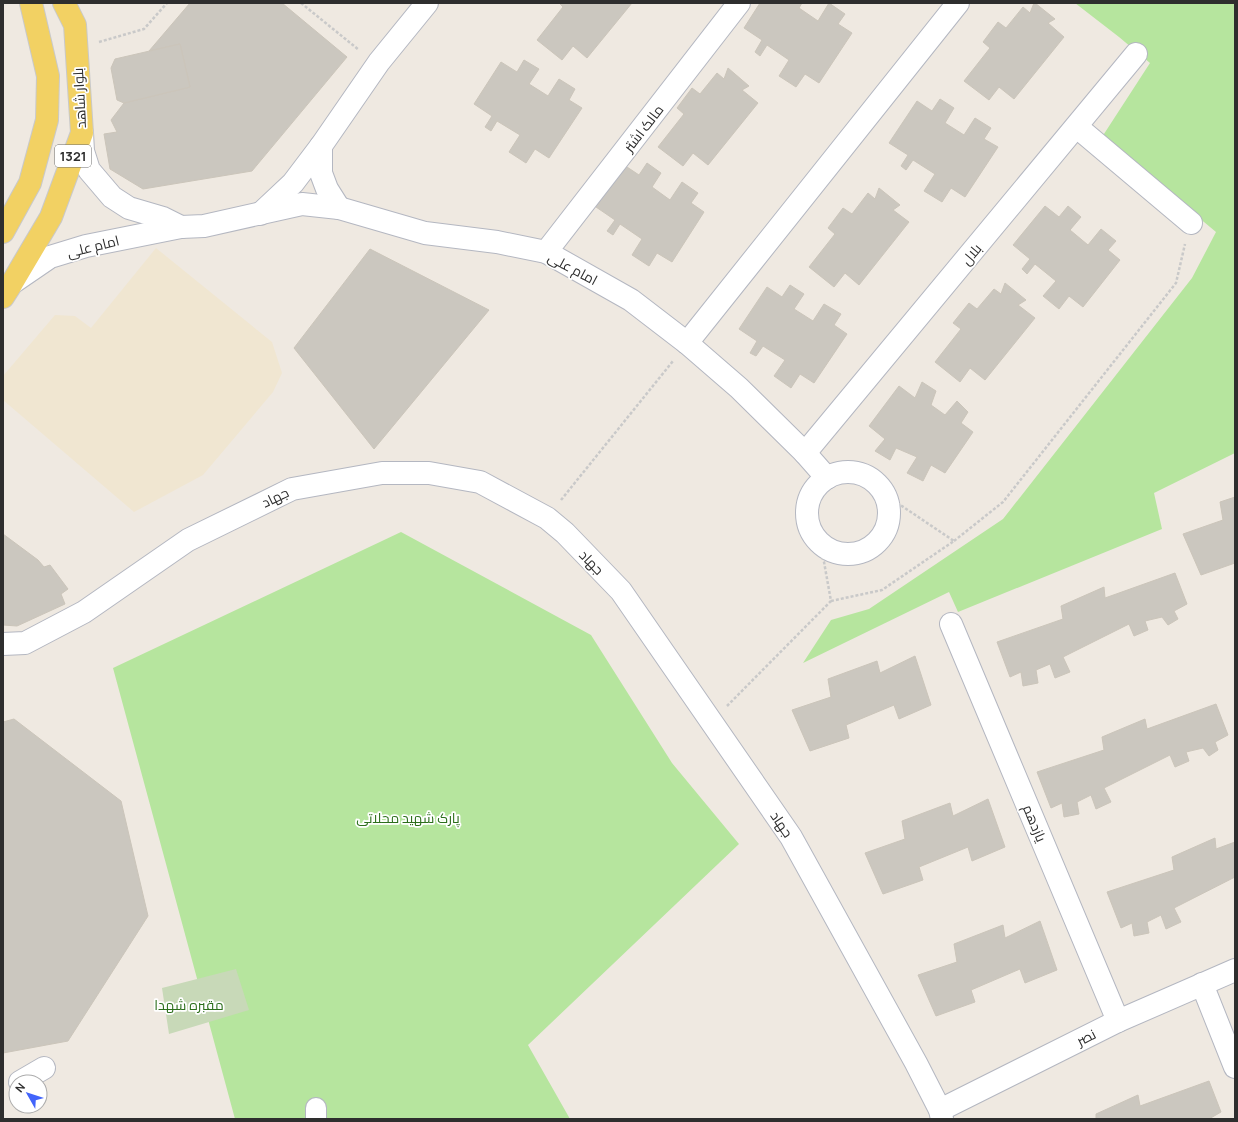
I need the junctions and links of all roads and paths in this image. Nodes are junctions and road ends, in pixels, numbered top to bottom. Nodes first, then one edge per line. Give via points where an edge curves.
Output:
1 (31, 3) edge
2 (64, 3) edge
3 (167, 3) edge
4 (301, 3) edge
5 (427, 3) edge
6 (739, 3) edge
7 (958, 3) edge
8 (77, 49) junction
9 (1136, 54) dead end
10 (377, 64) junction
11 (1077, 126) junction
12 (82, 133) junction
13 (320, 146) junction
14 (339, 208) junction
15 (260, 214) junction
16 (1191, 223) joint
17 (181, 227) junction
18 (3, 232) edge
19 (546, 252) junction
20 (8, 290) edge
21 (687, 343) junction
22 (805, 453) junction
23 (827, 478) junction
24 (884, 494) junction
25 (547, 518) junction
26 (815, 538) junction
27 (954, 541) junction
28 (831, 601) junction
29 (951, 624) dead end
30 (3, 644) edge
31 (712, 722) junction
32 (1235, 970) edge
33 (1202, 984) junction
34 (1118, 1021) junction
35 (1235, 1067) edge
36 (44, 1068) dead end
37 (34, 1074) edge
38 (941, 1114) edge

1 - 18 main road, 1321 via 48,76 47,120 30,183
2 - 8 main road, بلوار شاهد / 1321 via 75,25
3 - 8 path via 144,29
4 - 10 path
5 - 10 street
6 - 19 street, مالک اشتر
7 - 21 street
8 - 12 main road, بلوار شاهد / 1321
9 - 11 street, بلال
10 - 13 street
11 - 16 street
11 - 22 street, بلال
12 - 17 street, امام علی via 83,151 89,170 112,197 129,208 163,218
12 - 20 main road, بلوار شاهد / 1321 via 50,217
13 - 14 street via 326,189
13 - 15 street via 293,183
14 - 15 street, امام علی via 302,204
14 - 19 street, امام علی via 425,233 497,242
15 - 17 street, امام علی via 204,226
16 - 27 path via 1176,283 1003,502
17 - 20 street, امام علی via 86,246 50,257
19 - 21 street, امام علی via 631,300
21 - 22 street, امام علی via 739,388
21 - 25 path
22 - 23 street, امام علی
23 - 24 street via 839,473 852,472 876,483
23 - 26 street via 816,487 809,499 809,526
24 - 26 street via 888,520 884,533 864,551 851,554 838,552 825,547
24 - 27 path
25 - 30 street, جهاد via 480,482 429,473 382,473 292,489 188,540 84,612 25,643
25 - 31 street, جهاد via 621,591
26 - 28 path via 824,562
27 - 28 path via 882,590
28 - 31 path
29 - 34 street, یازدهم
31 - 38 street, جهاد via 791,837 916,1063
32 - 33 street, نصر
33 - 34 street, نصر
33 - 35 street
34 - 38 street, نصر
36 - 37 street

